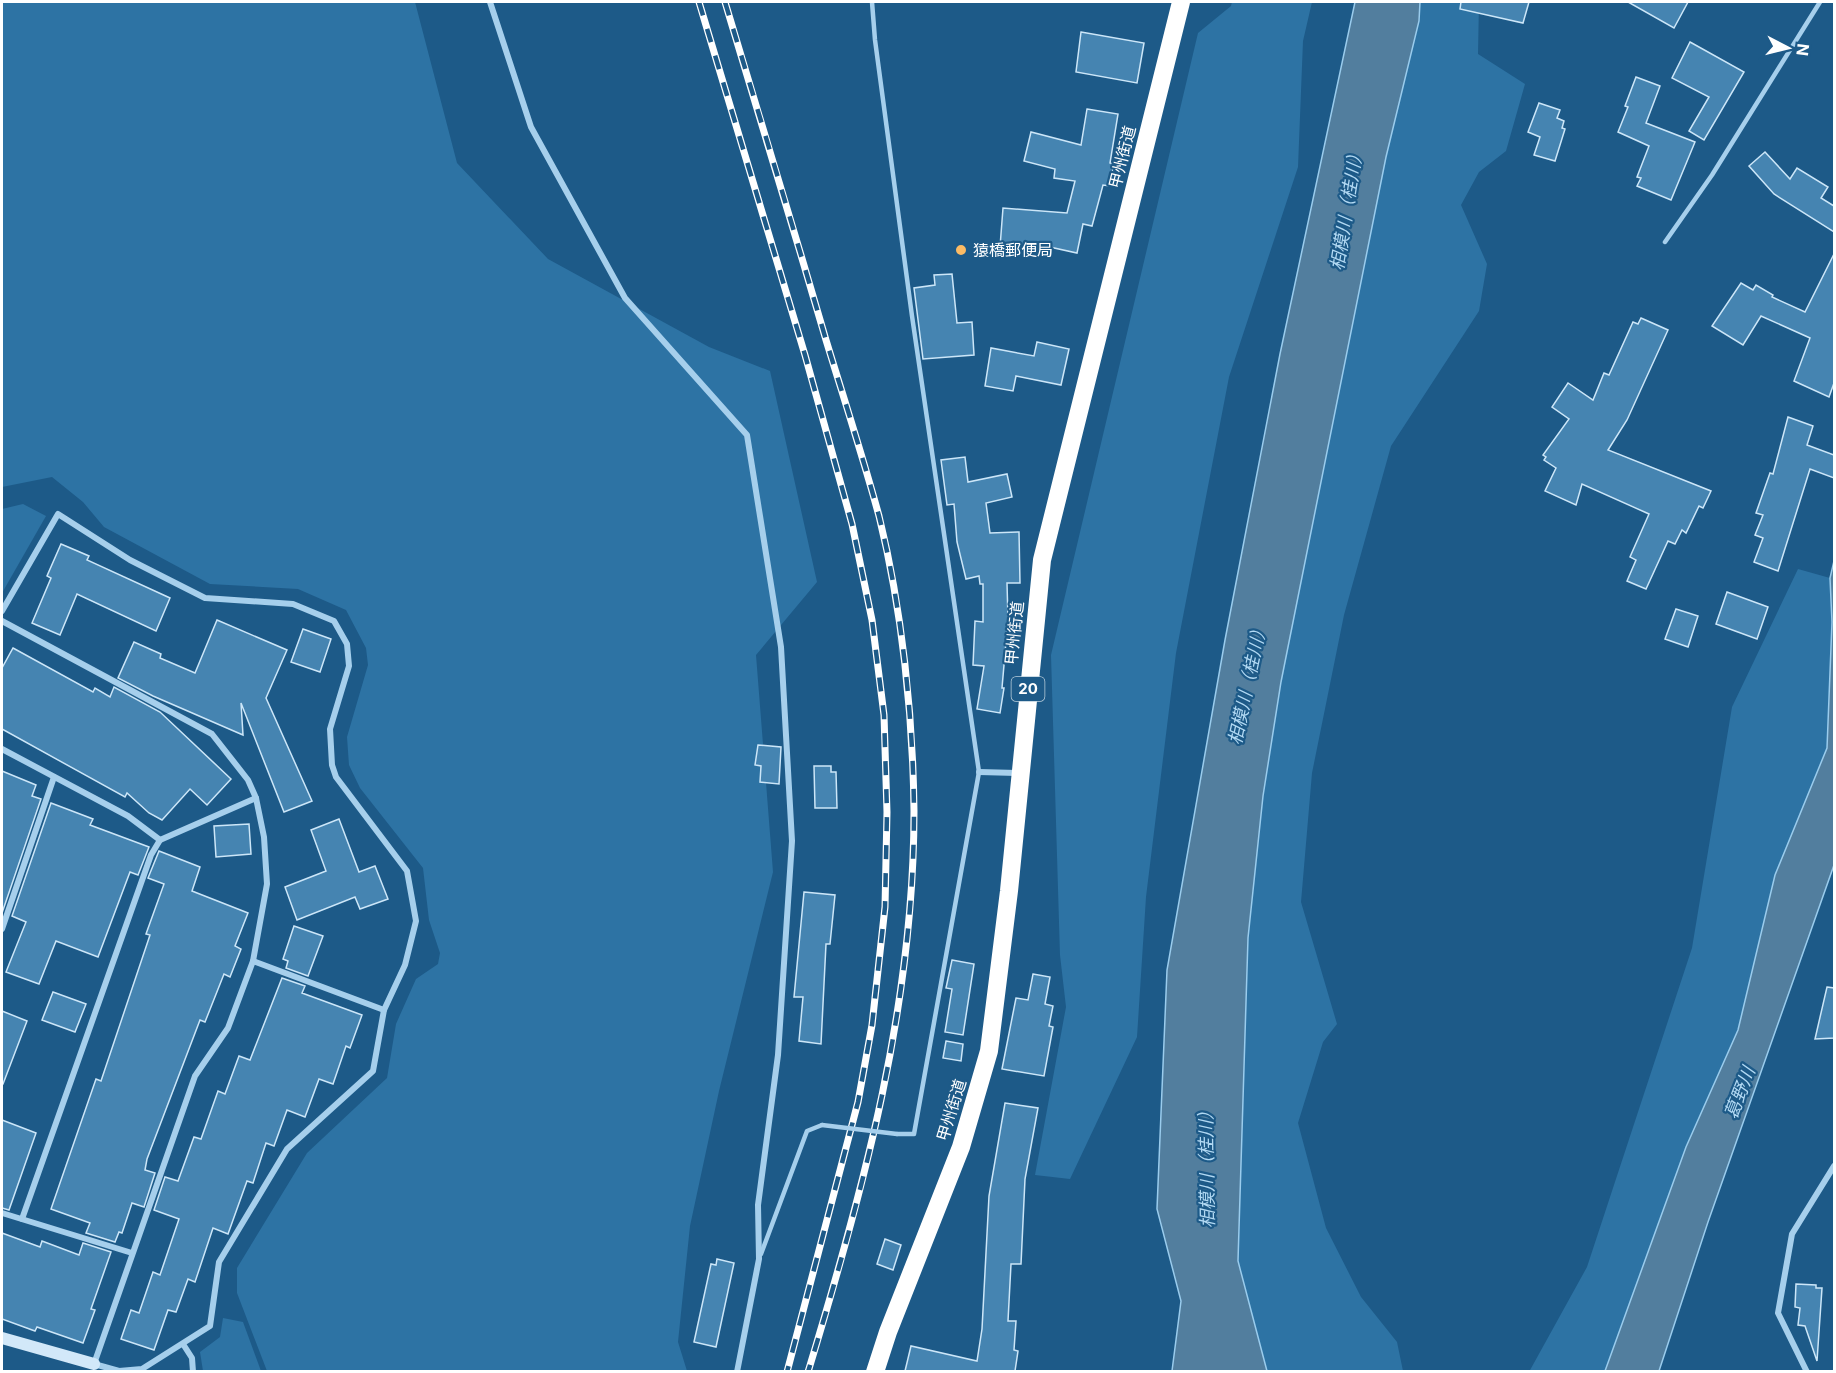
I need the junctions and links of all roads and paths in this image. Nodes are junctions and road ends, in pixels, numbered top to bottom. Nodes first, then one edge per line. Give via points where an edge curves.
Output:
1 (490, 2) edge
2 (872, 2) edge
3 (1181, 2) edge
4 (1820, 2) edge
5 (1665, 242) dead end
6 (2, 611) edge
7 (2, 621) edge
8 (2, 749) edge
9 (979, 772) junction
10 (1020, 774) junction
11 (54, 777) junction
12 (256, 798) junction
13 (160, 840) junction
14 (2, 929) edge
15 (253, 961) junction
16 (384, 1010) junction
17 (1834, 1166) edge
18 (2, 1213) edge
19 (22, 1219) junction
20 (132, 1253) junction
21 (759, 1259) junction
22 (2, 1338) edge
23 (183, 1344) junction
24 (94, 1364) junction
25 (193, 1371) edge
26 (737, 1371) edge
27 (875, 1371) edge
28 (1807, 1371) edge

1 - 21 street via 531,127 625,298 747,435 781,647 792,841 778,1055 759,1205
2 - 9 lane via 912,316
3 - 10 highway, 甲州街道 / 20 via 1042,560
4 - 5 lane via 1713,175
6 - 16 street via 58,514 130,560 205,598 293,604 334,621 347,644 349,666 330,729 332,765 336,777 406,871 416,921 405,965
7 - 12 street via 212,734 248,780
8 - 11 street
9 - 10 street
9 - 21 lane, bridge via 914,1134 822,1125 807,1131
10 - 27 highway, 甲州街道 / 20 via 1010,891 989,1051 960,1147
11 - 13 street via 128,816
11 - 14 street
12 - 13 street
12 - 15 street via 267,884
13 - 19 street via 151,855
15 - 16 street
15 - 20 street via 228,1028 195,1076
16 - 23 street via 373,1071 287,1149 219,1262 210,1326
17 - 28 street via 1792,1234 1778,1313
18 - 19 street
19 - 20 street
20 - 24 street
21 - 26 street
22 - 24 street
23 - 24 street via 142,1369 119,1371
23 - 25 street via 192,1358

